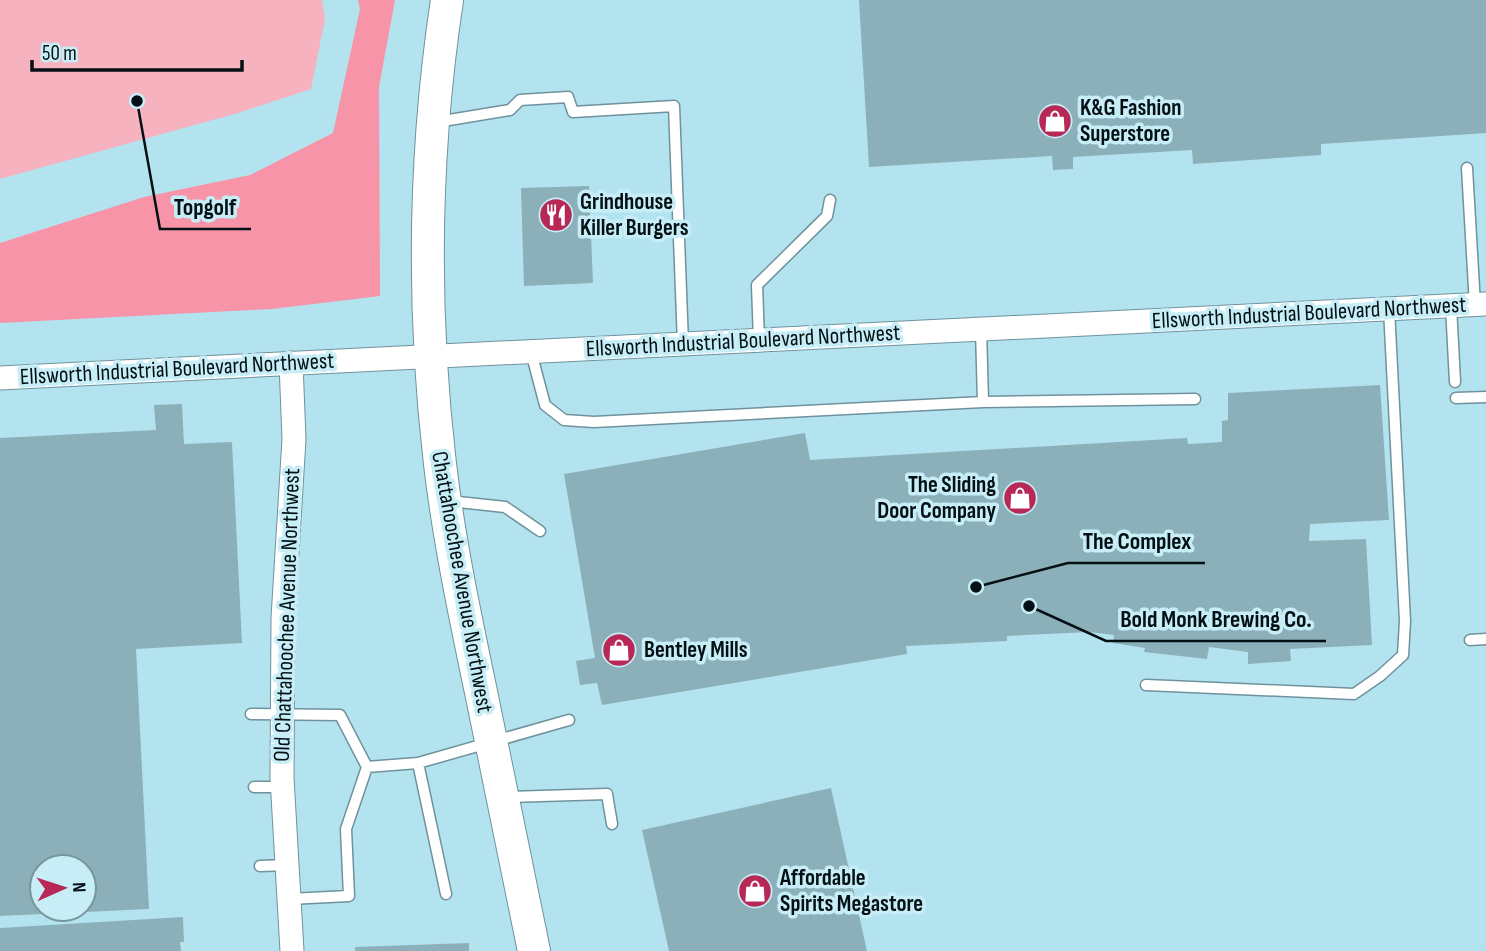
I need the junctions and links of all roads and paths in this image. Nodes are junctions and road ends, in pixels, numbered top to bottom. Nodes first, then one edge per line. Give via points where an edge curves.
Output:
1 (447, 0) edge
2 (434, 122) junction
3 (1467, 169) dead end
4 (830, 200) dead end
5 (1480, 305) edge
6 (1451, 306) junction
7 (1389, 309) junction
8 (981, 329) junction
9 (759, 341) junction
10 (683, 344) junction
11 (531, 352) junction
12 (430, 356) junction
13 (291, 363) junction
14 (0, 378) edge
15 (1455, 382) dead end
16 (1486, 397) edge
17 (1456, 398) dead end
18 (1195, 399) dead end
19 (983, 401) junction
20 (446, 500) junction
21 (540, 531) dead end
22 (1486, 639) edge
23 (1470, 640) dead end
24 (1146, 685) dead end
25 (251, 714) dead end
26 (282, 714) junction
27 (569, 720) dead end
28 (491, 744) junction
29 (418, 763) junction
30 (367, 766) junction
31 (254, 787) dead end
32 (283, 787) junction
33 (502, 797) junction
34 (612, 824) dead end
35 (287, 865) junction
36 (260, 866) dead end
37 (446, 894) dead end
38 (289, 899) junction
39 (292, 951) edge
40 (534, 951) edge

1 - 2 street, Chattahoochee Avenue Northwest
2 - 10 lane via 510,110 520,100 568,97 573,112 674,106
2 - 12 street, Chattahoochee Avenue Northwest via 429,203
3 - 5 lane
4 - 9 lane via 827,216 757,285
5 - 6 street, Ellsworth Industrial Boulevard Northwest
6 - 7 street, Ellsworth Industrial Boulevard Northwest
6 - 15 lane
7 - 8 street, Ellsworth Industrial Boulevard Northwest
7 - 24 lane via 1403,655 1354,694
8 - 9 street, Ellsworth Industrial Boulevard Northwest
8 - 19 lane
9 - 10 street, Ellsworth Industrial Boulevard Northwest
10 - 11 street, Ellsworth Industrial Boulevard Northwest
11 - 12 street, Ellsworth Industrial Boulevard Northwest
11 - 19 lane via 545,405 564,420
12 - 13 street, Ellsworth Industrial Boulevard Northwest
12 - 20 street, Chattahoochee Avenue Northwest
13 - 14 street, Ellsworth Industrial Boulevard Northwest
13 - 26 street, Old Chattahoochee Avenue Northwest via 294,439
16 - 17 lane
18 - 19 lane
20 - 21 lane via 505,507
20 - 28 street, Chattahoochee Avenue Northwest via 456,575
22 - 23 lane
25 - 26 lane
26 - 30 lane via 340,715
26 - 32 street, Old Chattahoochee Avenue Northwest
27 - 28 lane
28 - 29 lane
28 - 33 street, Chattahoochee Avenue Northwest
29 - 30 lane
29 - 37 lane
30 - 38 lane via 346,829 349,896
31 - 32 lane
32 - 35 street, Old Chattahoochee Avenue Northwest
33 - 34 lane via 607,794
33 - 40 street, Chattahoochee Avenue Northwest
35 - 36 lane
35 - 38 street, Old Chattahoochee Avenue Northwest
38 - 39 street, Old Chattahoochee Avenue Northwest

